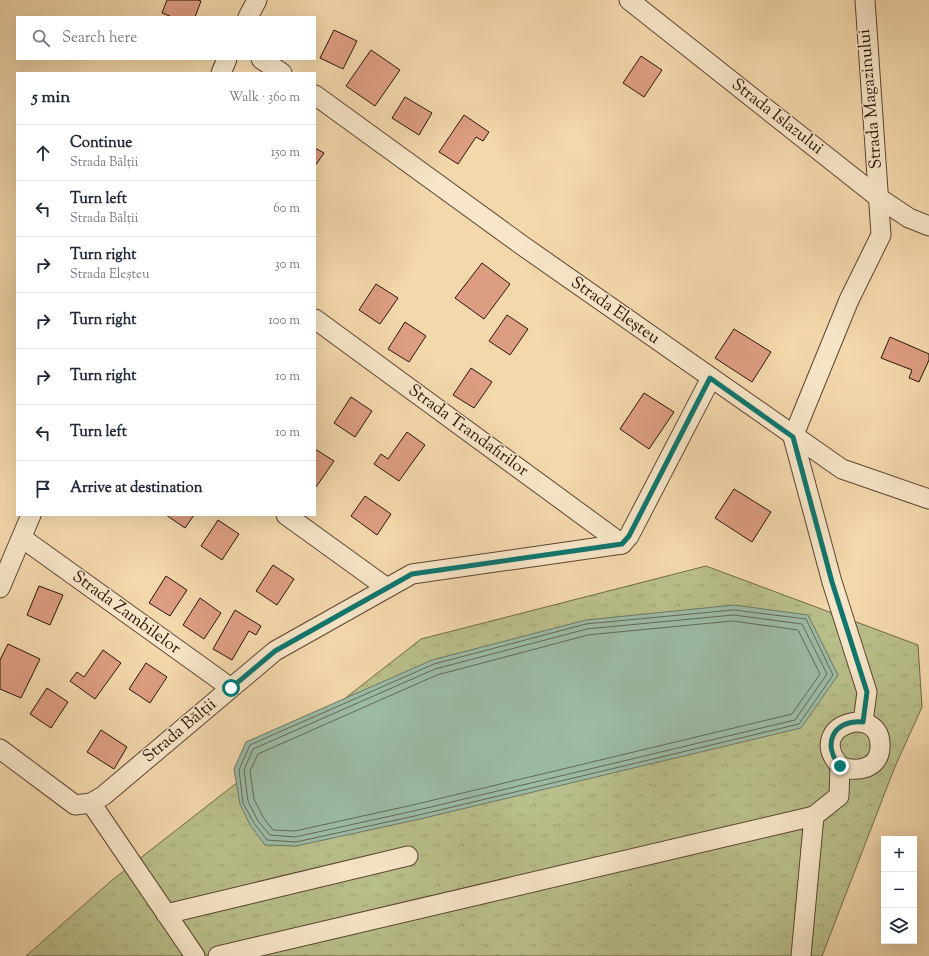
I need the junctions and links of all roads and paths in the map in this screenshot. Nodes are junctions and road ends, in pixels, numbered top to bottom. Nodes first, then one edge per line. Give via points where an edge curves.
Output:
1 (257, 0) edge
2 (629, 0) edge
3 (865, 0) edge
4 (249, 16) edge
5 (227, 60) edge
6 (262, 60) edge
7 (221, 72) edge
8 (280, 72) edge
9 (316, 96) edge
10 (879, 198) junction
11 (929, 226) edge
12 (316, 320) edge
13 (710, 378) junction
14 (793, 437) junction
15 (929, 499) edge
16 (31, 516) edge
17 (287, 516) edge
18 (22, 538) junction
19 (622, 544) junction
20 (0, 588) edge
21 (387, 588) junction
22 (231, 688) junction
23 (863, 722) junction
24 (0, 749) edge
25 (840, 766) junction
26 (91, 804) junction
27 (814, 816) junction
28 (408, 856) dead end
29 (166, 914) junction
30 (195, 956) edge
31 (218, 956) edge
32 (801, 956) edge

1 - 4 street
2 - 10 street, Strada Islazului
3 - 10 street, Strada Magazinului
5 - 7 street
6 - 8 street
9 - 13 street, Strada Eleșteu
10 - 11 street, Strada Islazului via 909,218
10 - 14 street, Strada Magazinului via 881,235 849,300
12 - 19 street, Strada Trandafirilor
13 - 14 street, Strada Eleșteu
13 - 19 street via 629,536
14 - 15 street, Strada Eleșteu via 842,469
14 - 23 street via 832,582 867,692
16 - 18 street
17 - 21 street
18 - 20 street
18 - 22 street, Strada Zambilelor
19 - 21 street, Strada Bălții via 412,574
21 - 22 street, Strada Bălții via 275,651
22 - 26 street, Strada Bălții
23 - 25 street via 846,723 833,734 831,751
23 - 25 street via 870,726 880,740 878,757 861,770 848,770
24 - 26 street via 75,805
25 - 27 street via 839,796
26 - 29 street
27 - 31 street
27 - 32 street
28 - 29 street
29 - 30 street

